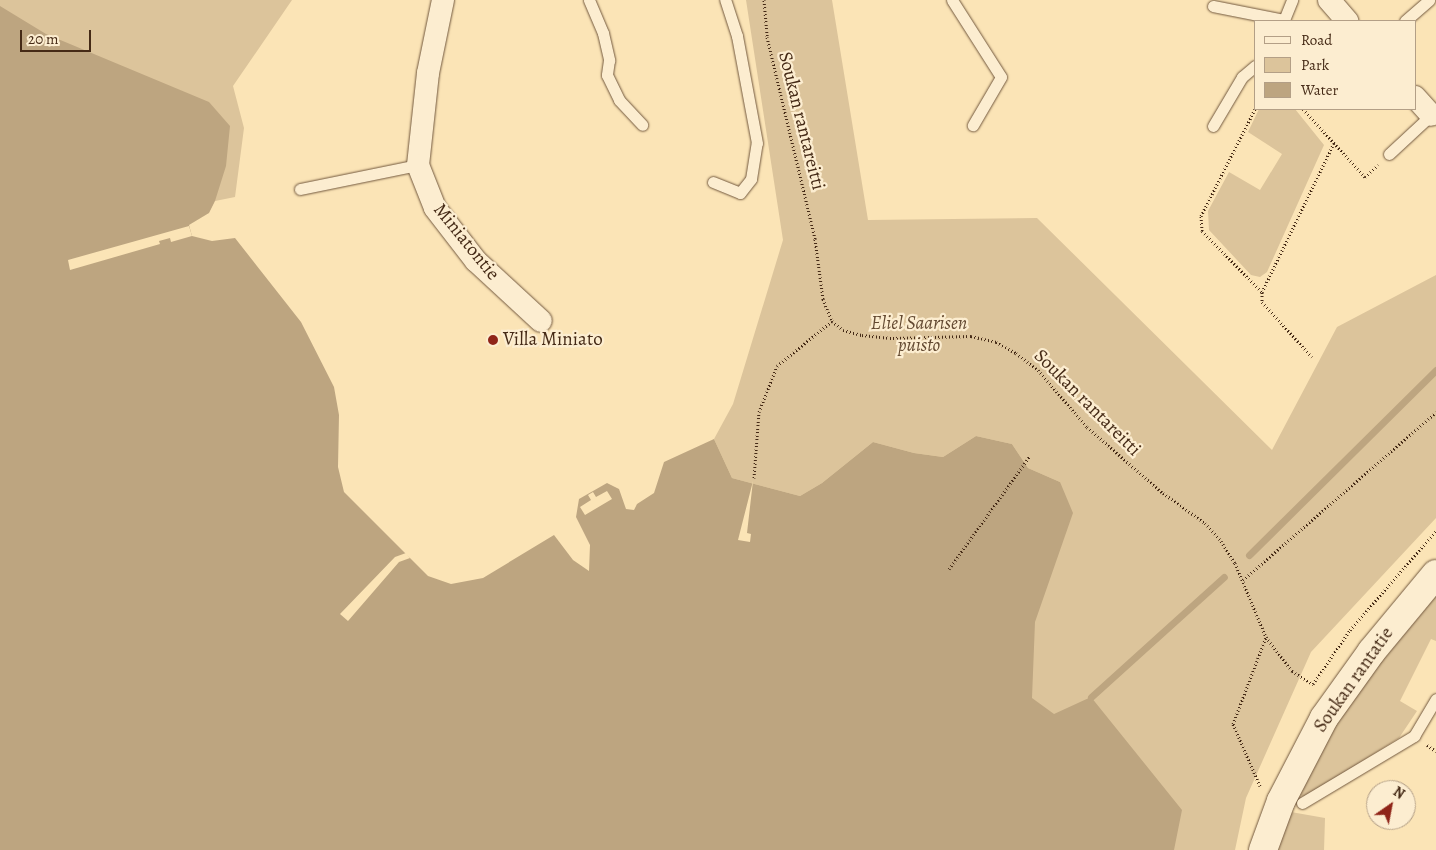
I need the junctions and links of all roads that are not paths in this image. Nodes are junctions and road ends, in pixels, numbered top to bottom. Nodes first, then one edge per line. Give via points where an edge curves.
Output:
1 (443, 0) edge
2 (589, 0) edge
3 (724, 0) edge
4 (952, 0) edge
5 (1292, 0) edge
6 (1329, 0) edge
7 (1429, 0) edge
8 (1213, 6) dead end
9 (1283, 20) edge
10 (1346, 20) edge
11 (1406, 20) edge
12 (1254, 67) edge
13 (1416, 98) edge
14 (1430, 115) joint
15 (642, 124) dead end
16 (973, 125) dead end
17 (1213, 126) dead end
18 (1389, 154) road end
19 (418, 165) junction
20 (713, 182) dead end
21 (300, 189) dead end
22 (541, 321) dead end
23 (1436, 574) edge
24 (1436, 699) edge
25 (1302, 803) dead end
26 (1263, 850) edge

1 - 19 street, Miniatontie via 428,72
2 - 15 lane via 603,33 609,60 607,75 619,100
3 - 20 lane via 737,36 757,143 751,179 740,193
4 - 16 lane via 1002,77
5 - 9 lane
6 - 10 street
7 - 11 lane
8 - 9 lane
12 - 17 lane via 1242,77
13 - 14 street
14 - 18 lane
19 - 21 lane
19 - 22 street, Miniatontie via 435,208 476,261
23 - 26 street, Soukan rantatie via 1372,651 1324,718 1282,801
24 - 25 lane via 1414,736

